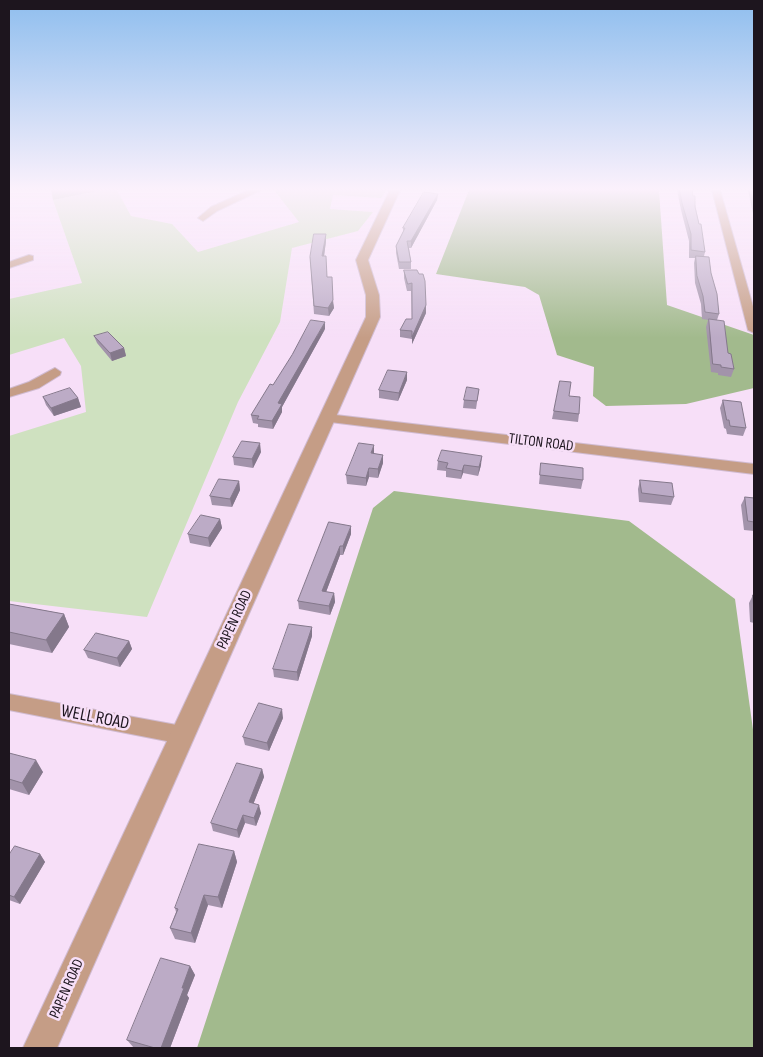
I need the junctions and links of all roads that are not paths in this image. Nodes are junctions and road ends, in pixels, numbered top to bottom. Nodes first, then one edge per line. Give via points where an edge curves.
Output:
1 (372, 239) edge
2 (729, 239) edge
3 (29, 258) dead end
4 (9, 265) edge
5 (754, 330) edge
6 (55, 372) dead end
7 (9, 393) edge
8 (328, 418) junction
9 (754, 469) edge
10 (9, 702) edge
11 (182, 735) junction
12 (40, 1048) edge

1 - 8 street, PAPEN ROAD via 362,260 375,309
2 - 5 street
3 - 4 street
6 - 7 street via 34,385
8 - 9 street, TILTON ROAD
8 - 11 street, PAPEN ROAD
10 - 11 street, WELL ROAD
11 - 12 street, PAPEN ROAD

